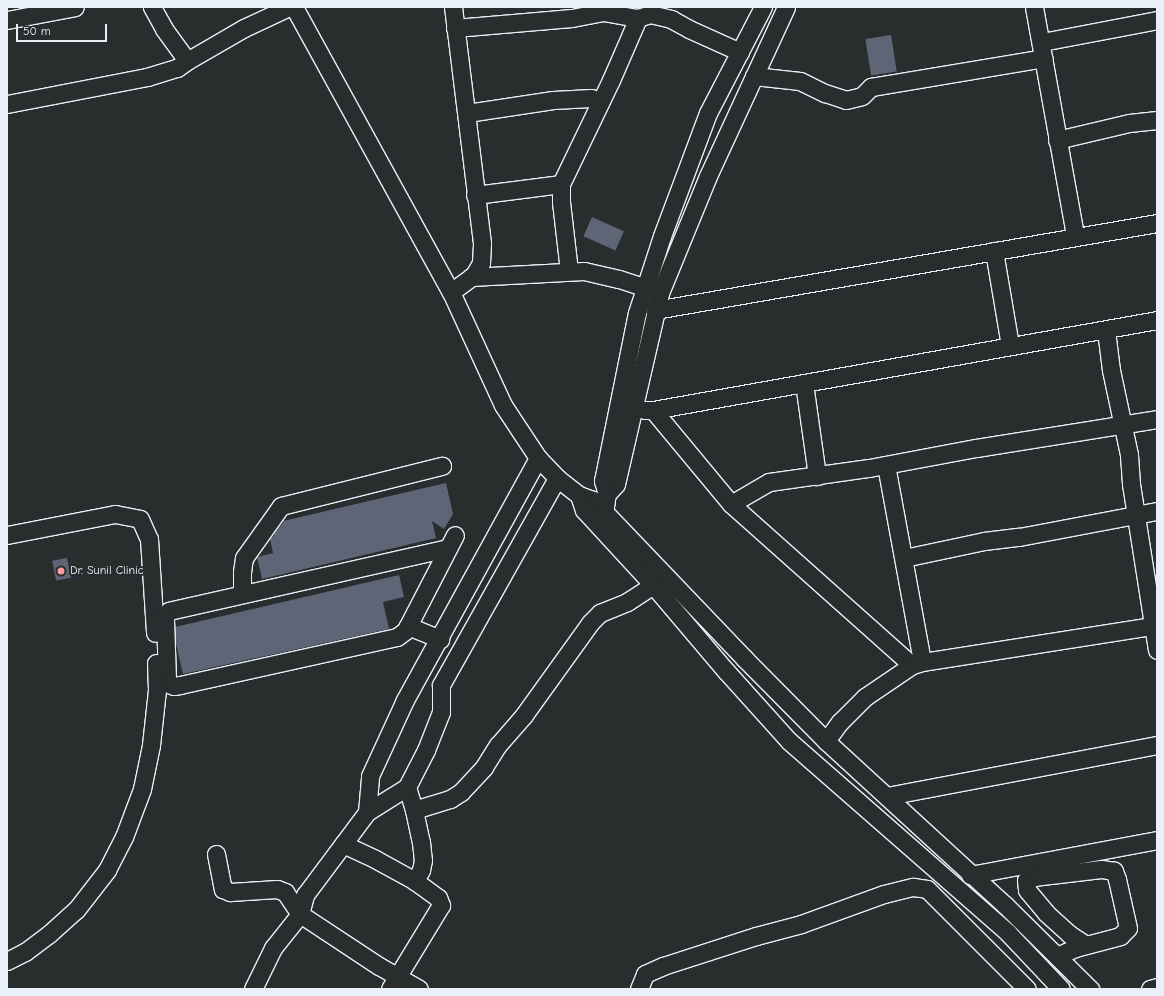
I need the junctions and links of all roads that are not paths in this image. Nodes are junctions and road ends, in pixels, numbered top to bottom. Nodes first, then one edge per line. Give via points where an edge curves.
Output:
1 (75, 7) edge
2 (152, 7) edge
3 (289, 7) edge
4 (294, 7) edge
5 (453, 7) edge
6 (763, 7) edge
7 (786, 7) edge
8 (1034, 7) edge
9 (638, 18) junction
10 (7, 20) edge
11 (1157, 20) edge
12 (455, 28) junction
13 (1043, 50) junction
14 (740, 52) junction
15 (187, 61) junction
16 (754, 76) junction
17 (600, 102) junction
18 (7, 104) edge
19 (467, 113) junction
20 (1157, 120) edge
21 (1057, 140) junction
22 (561, 184) junction
23 (475, 195) junction
24 (1157, 223) edge
25 (1075, 236) junction
26 (994, 251) junction
27 (569, 271) junction
28 (471, 277) junction
29 (653, 290) junction
30 (452, 292) junction
31 (655, 310) junction
32 (1157, 320) edge
33 (1106, 330) junction
34 (1010, 346) junction
35 (804, 383) junction
36 (632, 410) junction
37 (653, 410) junction
38 (1157, 419) edge
39 (1122, 424) junction
40 (538, 458) junction
41 (886, 465) junction
42 (442, 466) dead end
43 (817, 476) junction
44 (557, 478) junction
45 (608, 494) junction
46 (731, 504) junction
47 (1157, 511) edge
48 (1137, 514) junction
49 (603, 520) junction
50 (7, 535) edge
51 (904, 558) junction
52 (653, 585) junction
53 (242, 593) junction
54 (1155, 625) edge
55 (408, 626) junction
56 (440, 639) junction
57 (1157, 650) edge
58 (917, 663) junction
59 (421, 675) junction
60 (441, 685) junction
61 (826, 741) junction
62 (1157, 745) edge
63 (407, 787) junction
64 (887, 796) junction
65 (414, 810) junction
66 (367, 812) junction
67 (1157, 840) edge
68 (343, 844) junction
69 (216, 854) dead end
70 (970, 875) junction
71 (415, 881) junction
72 (1027, 890) junction
73 (1005, 905) junction
74 (300, 914) junction
75 (1051, 918) junction
76 (1032, 931) junction
77 (1086, 945) junction
78 (1057, 956) junction
79 (7, 960) edge
80 (394, 982) edge
81 (1157, 987) edge
82 (253, 989) edge
83 (419, 989) edge
84 (639, 989) edge
85 (1027, 989) edge
86 (1061, 989) edge
87 (1090, 989) edge
88 (1150, 989) edge

1 - 10 street
2 - 15 street
3 - 15 street via 250,24
4 - 30 street
5 - 12 street
6 - 14 street
7 - 16 street
8 - 13 street
9 - 12 street via 603,12 572,18
9 - 14 street via 650,14 671,19
9 - 17 street
11 - 13 street
12 - 19 street
13 - 16 street via 871,87 862,96 846,100 800,81
13 - 21 street
14 - 29 street via 708,113 662,236
15 - 18 street via 176,68 147,77
16 - 29 street
17 - 19 street via 591,98 553,100
17 - 22 street
19 - 23 street
20 - 21 street via 1129,123
21 - 25 street
22 - 23 street
22 - 27 street
23 - 28 street via 482,243 481,263
24 - 25 street
25 - 26 street
26 - 31 street
26 - 34 street
27 - 28 street
27 - 29 street via 584,271 620,279
28 - 30 street
29 - 31 street
29 - 45 street via 637,313 604,481
30 - 40 street via 503,405
31 - 36 street
32 - 33 street
33 - 34 street
33 - 39 street
34 - 35 street
35 - 37 street
35 - 43 street
36 - 37 street
36 - 45 street via 616,484
37 - 46 street
38 - 39 street
39 - 41 street
39 - 48 street
40 - 44 street
40 - 56 street
41 - 43 street
41 - 51 street
42 - 53 street via 281,506 244,558
43 - 46 street via 769,482
44 - 49 street via 579,495 584,510
44 - 60 street
45 - 49 street
46 - 58 street
47 - 48 street
48 - 51 street
48 - 54 street
49 - 52 street
49 - 61 street
50 - 79 street via 116,514 140,519 148,539 157,690 151,744 142,789 124,837 107,870 76,910 25,952
51 - 58 street
52 - 65 street via 627,602 600,613 590,623 524,715 468,785 450,799
52 - 86 street via 789,741 1008,933
53 - 55 street via 452,542
53 - 55 street via 175,609 165,615 166,672 169,684 180,685 396,637
54 - 57 street
54 - 58 street
55 - 56 street
56 - 59 street
58 - 61 street via 865,697 840,722
59 - 60 street
59 - 66 street via 405,700 370,776
60 - 63 street via 441,712 426,750
61 - 64 street
62 - 64 street
63 - 65 street
63 - 66 street
64 - 70 street
65 - 71 street via 423,860
66 - 68 street
67 - 70 street
68 - 71 street
68 - 74 street via 305,895
69 - 74 street via 223,889 230,892 282,890 290,896
70 - 73 street
71 - 80 street via 438,898 441,905
72 - 73 street
72 - 75 street
72 - 77 street via 1026,880 1101,869 1114,871 1118,878 1128,928 1120,936
73 - 76 street
74 - 80 street via 379,966
74 - 82 street via 273,948
75 - 76 street
75 - 77 street
76 - 78 street
77 - 78 street
78 - 87 street
80 - 83 street
81 - 88 street
84 - 85 street via 645,974 663,966 801,924 884,894 913,887 927,889

